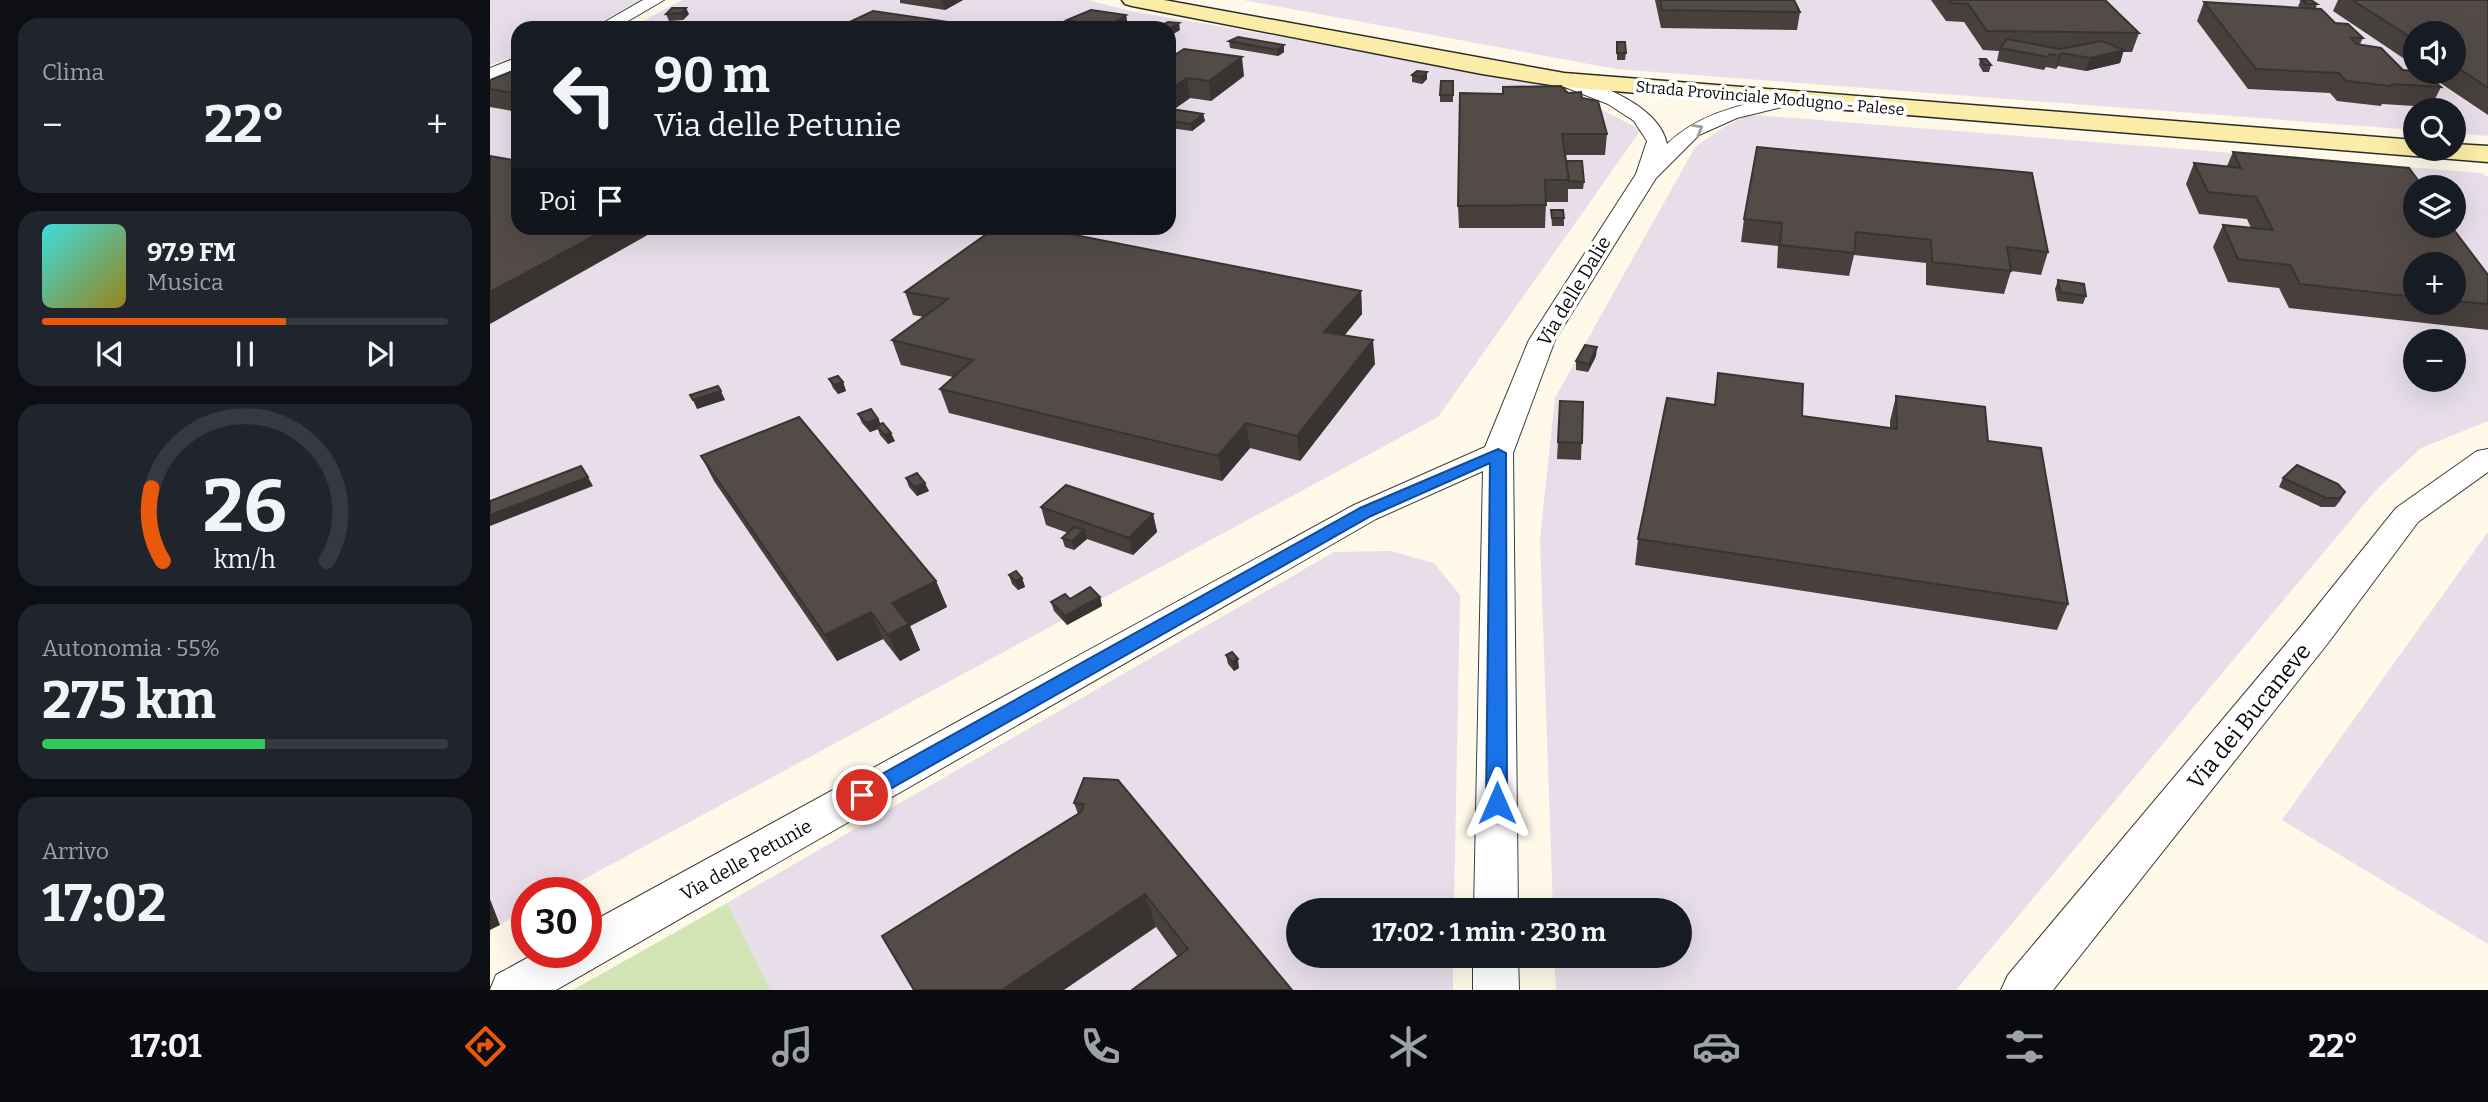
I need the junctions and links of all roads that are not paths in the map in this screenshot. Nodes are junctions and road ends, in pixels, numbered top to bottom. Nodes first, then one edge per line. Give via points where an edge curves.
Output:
1 (656, 0) edge
2 (1132, 0) edge
3 (1163, 0) edge
4 (616, 21) edge
5 (511, 66) edge
6 (490, 75) edge
7 (1564, 80) junction
8 (1787, 100) junction
9 (2403, 137) edge
10 (2466, 142) edge
11 (2488, 144) edge
12 (2403, 147) edge
13 (2466, 152) edge
14 (2488, 154) edge
15 (1647, 174) junction
16 (1498, 453) junction
17 (2488, 458) edge
18 (1496, 898) edge
19 (602, 940) edge
20 (552, 968) edge
21 (1496, 968) edge
22 (513, 990) edge
23 (1496, 990) edge
24 (2024, 990) edge

1 - 4 street
2 - 7 main road, Strada Provinciale Modugno - Palese
3 - 9 main road, Strada Provinciale Modugno - Palese via 1512,63 1637,79
5 - 6 street
7 - 8 main road, Strada Provinciale Modugno - Palese
7 - 15 street via 1615,100 1642,117 1657,141
8 - 12 main road, Strada Provinciale Modugno - Palese
15 -> 8 street, Via delle Dalie via 1692,131 1730,114
10 - 11 main road
13 - 14 main road
15 - 16 street, Via delle Dalie via 1542,340
16 - 18 street, Via delle Dalie
16 - 19 street, Via delle Petunie via 1365,512
17 - 24 street, Via dei Bucaneve via 2407,515
20 - 22 street
21 - 23 street

